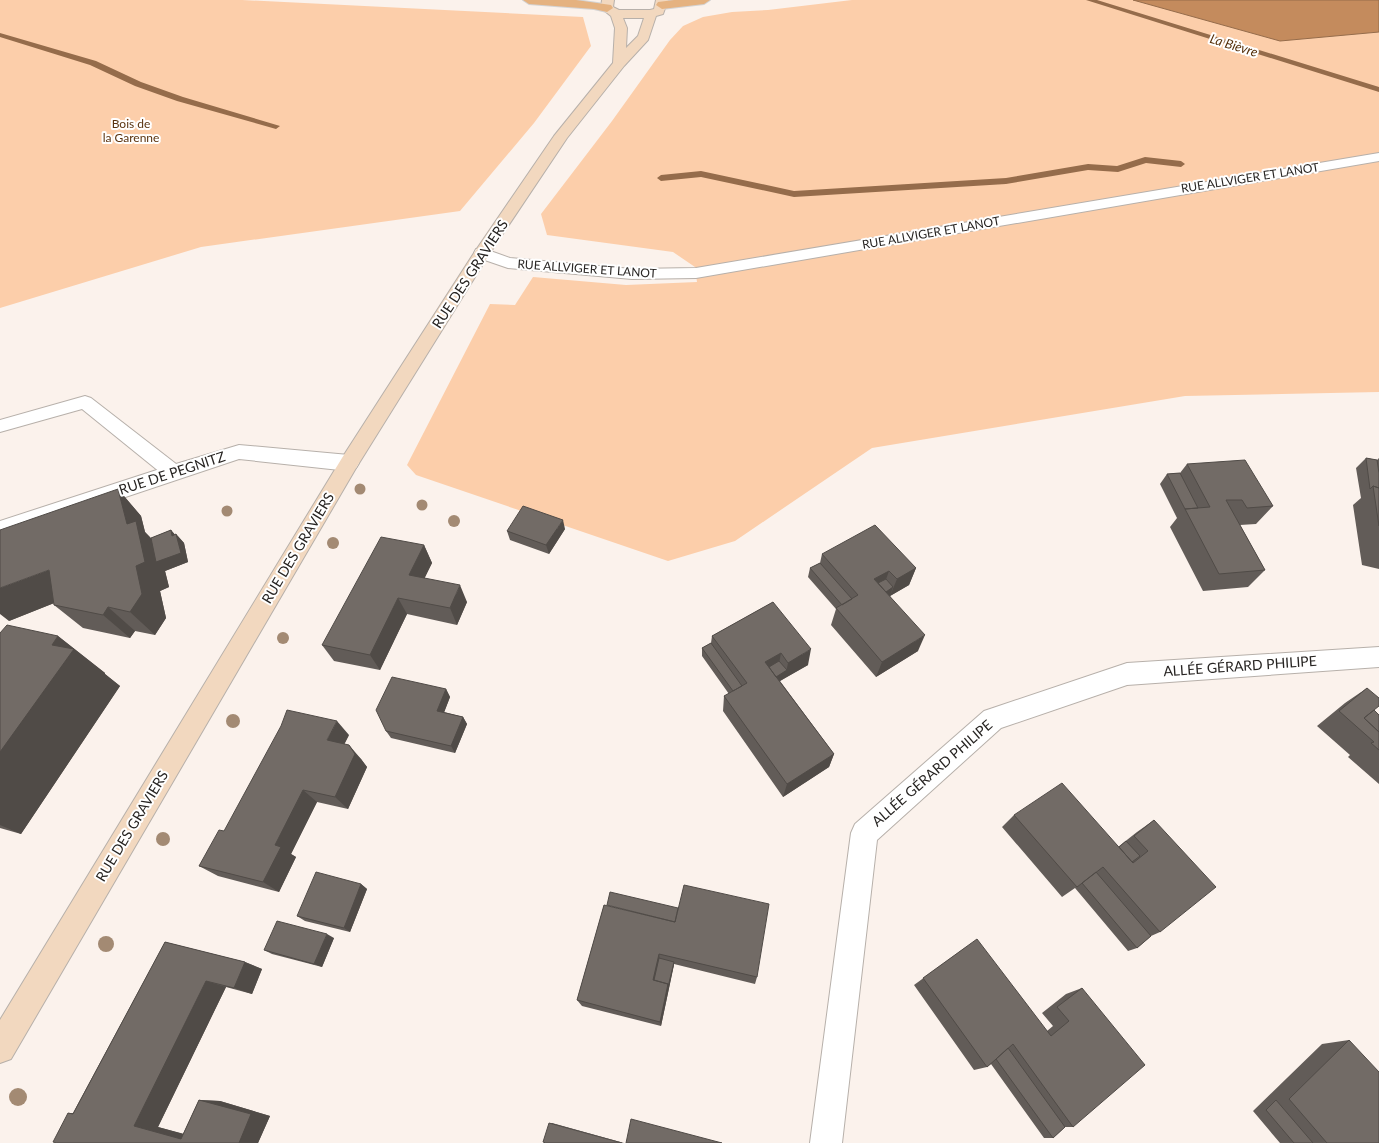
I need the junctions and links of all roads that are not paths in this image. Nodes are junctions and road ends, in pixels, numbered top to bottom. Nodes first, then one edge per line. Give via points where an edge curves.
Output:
1 (529, 0) edge
2 (704, 0) edge
3 (662, 2) edge
4 (610, 7) edge
5 (651, 14) junction
6 (619, 63) junction
7 (1379, 157) edge
8 (482, 253) junction
9 (0, 426) edge
10 (349, 463) junction
11 (173, 472) junction
12 (0, 530) edge
13 (1379, 657) edge
14 (0, 1048) edge
15 (826, 1143) edge

1 - 4 main road
2 - 3 main road
3 - 5 street via 659,10
4 - 5 street
4 - 6 street via 621,28
5 - 6 street, RUE DES GRAVIERS via 644,37
6 - 8 street, RUE DES GRAVIERS via 561,136
7 - 8 street, RUE ALLVIGER ET LANOT via 696,273 632,274 508,263
8 - 10 street, RUE DES GRAVIERS
9 - 11 lane via 85,402
10 - 11 street, RUE DE PEGNITZ via 321,458 239,452
10 - 14 street, RUE DES GRAVIERS
11 - 12 street, RUE DE PEGNITZ
13 - 15 street, ALLÉE GÉRARD PHILIPE via 1127,674 993,719 864,833

